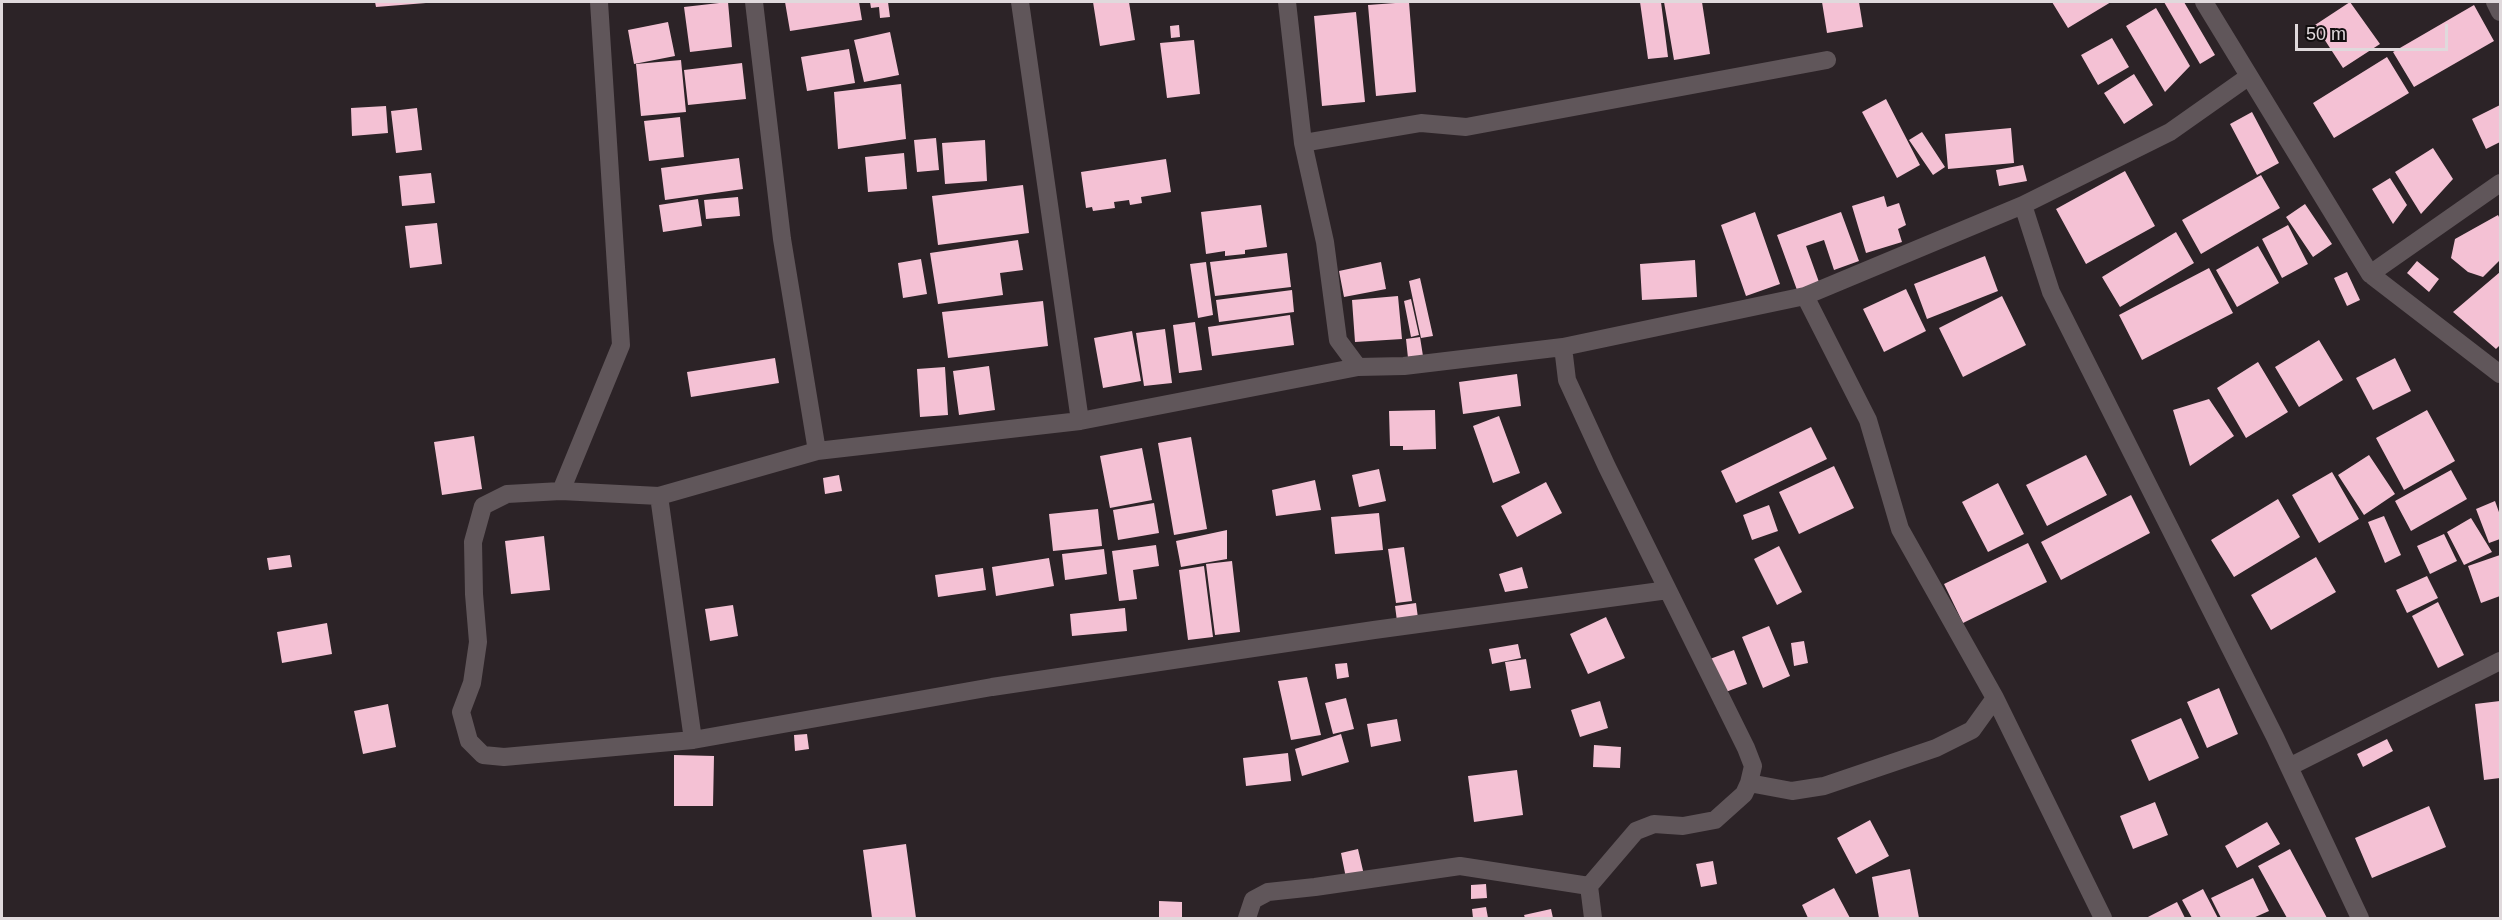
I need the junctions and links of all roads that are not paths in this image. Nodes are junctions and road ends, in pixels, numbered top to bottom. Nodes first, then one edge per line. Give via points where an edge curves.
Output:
1 (599, 2) edge
2 (754, 2) edge
3 (1020, 2) edge
4 (1287, 2) edge
5 (2204, 2) edge
6 (2495, 2) edge
7 (2500, 12) edge
8 (1827, 60) dead end
9 (2248, 77) junction
10 (1303, 143) junction
11 (2500, 183) edge
12 (2023, 205) junction
13 (2370, 274) junction
14 (1805, 296) junction
15 (1563, 347) junction
16 (1358, 367) junction
17 (2500, 374) edge
18 (1080, 422) junction
19 (817, 451) junction
20 (561, 491) junction
21 (660, 496) junction
22 (1668, 590) junction
23 (2500, 661) edge
24 (1995, 698) junction
25 (693, 740) junction
26 (2289, 767) junction
27 (1749, 783) junction
28 (1589, 886) junction
29 (1247, 918) edge
30 (1593, 918) edge
31 (2103, 918) edge
32 (2360, 918) edge

1 - 20 street via 621,345
2 - 19 street via 782,239
3 - 18 street
4 - 10 street
5 - 9 street
6 - 7 street
8 - 10 street via 1466,127 1421,123
9 - 12 street via 2170,132
9 - 13 street
10 - 16 street via 1325,242 1338,340
11 - 13 street
12 - 14 street
12 - 26 street via 2051,292
13 - 17 street
14 - 15 street
14 - 24 street via 1868,420 1900,529
15 - 16 street via 1404,366
15 - 22 street via 1568,380
16 - 18 street
18 - 19 street
19 - 21 street
20 - 21 street
20 - 25 street via 507,494 483,506 473,542 478,642 472,683 461,712 469,741 483,756 504,757
21 - 25 street
22 - 25 street via 1003,686
22 - 27 street via 1746,748 1753,766
23 - 26 street
24 - 27 street via 1972,730 1936,748 1824,786 1792,791
24 - 31 street
26 - 32 street
27 - 28 street via 1744,794 1715,820 1683,826 1654,824 1636,831
28 - 29 street via 1460,866 1268,892 1253,900
28 - 30 street

